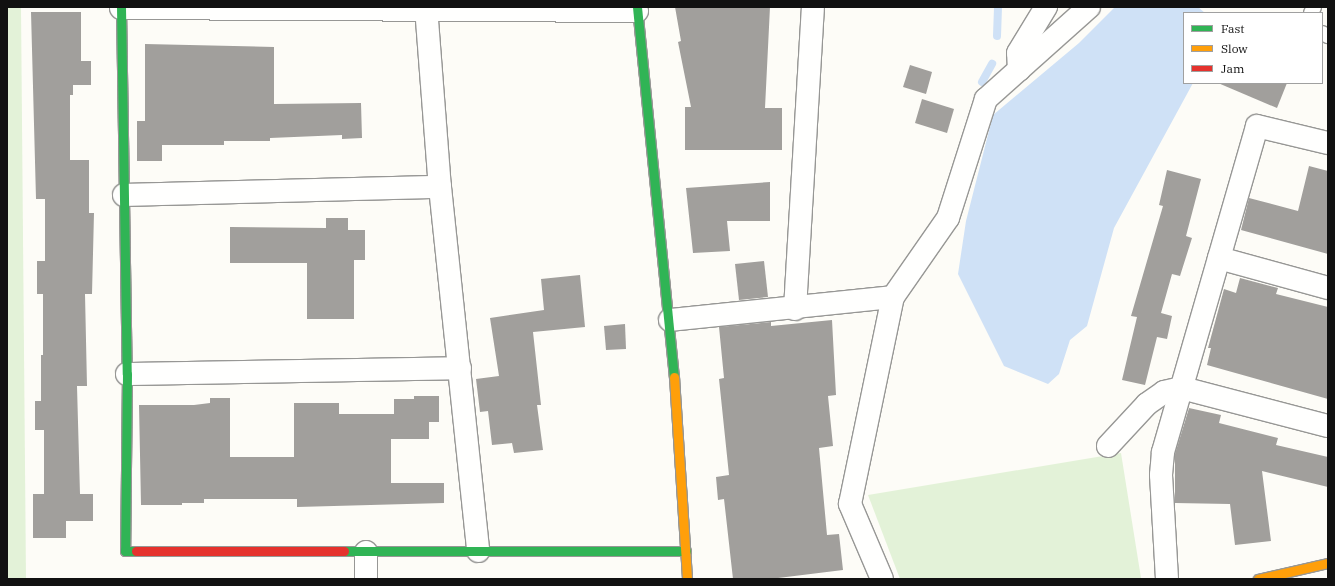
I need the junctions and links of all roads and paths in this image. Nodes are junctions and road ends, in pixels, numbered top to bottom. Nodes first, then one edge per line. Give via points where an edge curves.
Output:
1 (121, 7) edge
2 (814, 7) edge
3 (1046, 7) edge
4 (1089, 7) edge
5 (426, 8) edge
6 (637, 9) edge
7 (1019, 70) junction
8 (1328, 143) edge
9 (440, 187) junction
10 (124, 195) junction
11 (1219, 258) junction
12 (1328, 288) edge
13 (893, 297) junction
14 (795, 309) junction
15 (670, 320) junction
16 (460, 368) junction
17 (127, 374) junction
18 (1182, 388) junction
19 (1328, 426) edge
20 (1108, 446) dead end
21 (478, 551) junction
22 (686, 551) junction
23 (366, 552) junction
24 (1328, 563) edge
25 (1286, 577) edge
26 (366, 579) edge
27 (687, 579) edge
28 (882, 579) edge
29 (1167, 579) edge
30 (1258, 579) edge

1 - 5 street
1 - 10 street
2 - 14 street
3 - 7 street via 1018,53
4 - 7 street
5 - 6 street
5 - 9 street
6 - 15 street
7 - 13 street via 986,99 948,218
8 - 11 street via 1257,126
9 - 10 street
9 - 16 street
10 - 17 street
11 - 12 street
11 - 18 street
13 - 14 street
13 - 28 street via 850,504
14 - 15 street
15 - 22 street
16 - 17 street
16 - 21 street
17 - 23 street via 125,551
18 - 19 street
18 - 20 street via 1164,392 1148,404
18 - 29 street via 1162,452
21 - 22 street
21 - 23 street
22 - 27 street
23 - 26 street
24 - 25 street
25 - 30 street

